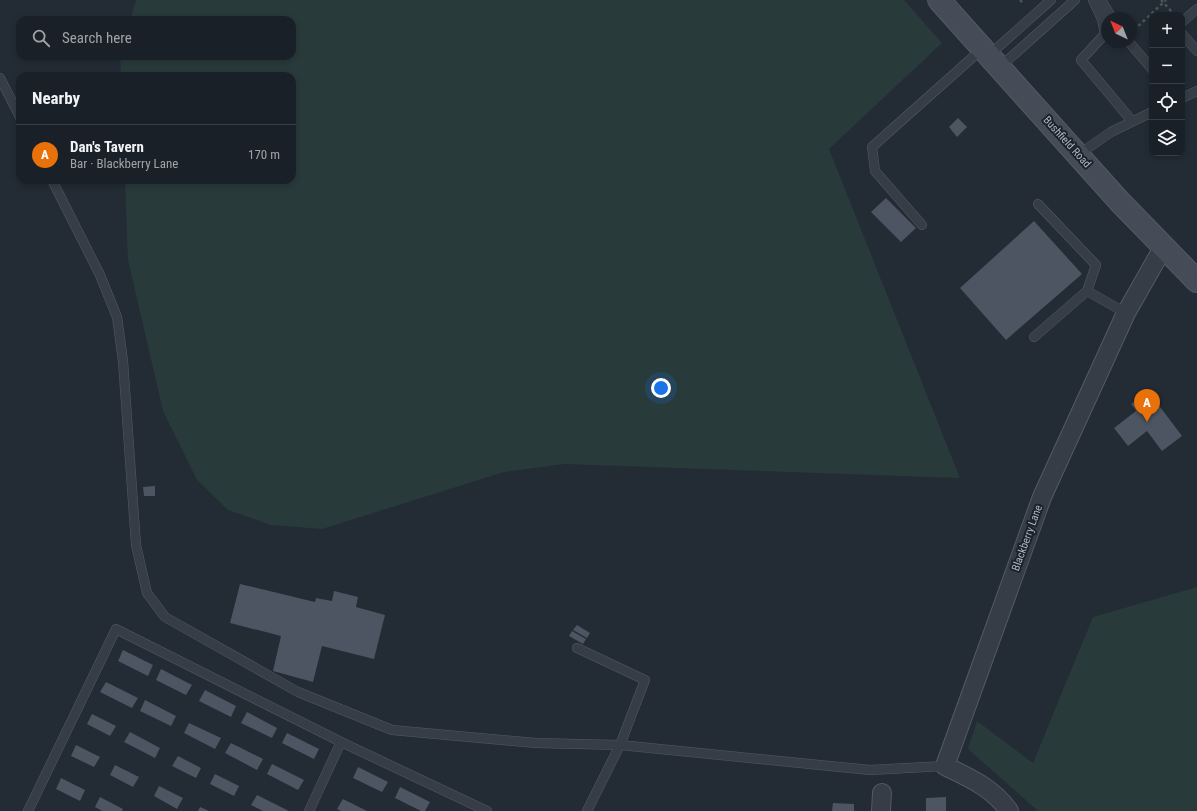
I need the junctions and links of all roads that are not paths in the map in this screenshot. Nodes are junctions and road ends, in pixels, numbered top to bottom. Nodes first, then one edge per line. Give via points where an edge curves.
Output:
1 (939, 0) edge
2 (1051, 0) edge
3 (1075, 0) edge
4 (1093, 0) edge
5 (1100, 0) edge
6 (1197, 9) edge
7 (1108, 12) edge
8 (1185, 19) edge
9 (1185, 37) edge
10 (1134, 48) edge
11 (1197, 51) edge
12 (990, 57) junction
13 (1149, 65) edge
14 (0, 78) edge
15 (1197, 91) edge
16 (1185, 97) edge
17 (16, 109) edge
18 (1149, 113) edge
19 (1132, 121) junction
20 (1078, 155) junction
21 (54, 184) edge
22 (1038, 204) dead end
23 (922, 225) dead end
24 (1164, 246) junction
25 (1197, 281) edge
26 (1087, 291) junction
27 (1126, 313) junction
28 (1034, 337) dead end
29 (577, 648) dead end
30 (341, 742) junction
31 (620, 745) junction
32 (945, 766) junction
33 (882, 793) dead end
34 (28, 811) edge
35 (309, 811) edge
36 (486, 811) edge
37 (587, 811) edge
38 (881, 811) edge
39 (1009, 811) edge

1 - 12 main road, Bushfield Road
2 - 12 lane
3 - 12 lane
4 - 19 lane via 1102,19 1105,34 1081,60
5 - 7 lane
6 - 8 lane
9 - 11 lane
10 - 13 lane
12 - 20 main road, Bushfield Road
12 - 23 lane via 872,147 875,171
14 - 17 lane
15 - 16 lane
18 - 19 lane
19 - 20 lane
20 - 24 main road, Bushfield Road
21 - 31 lane via 100,275 117,317 123,361 136,545 147,593 166,617 298,692 392,730 536,743
22 - 26 lane via 1096,265
24 - 25 main road, Bushfield Road
24 - 27 street, Blackberry Lane
26 - 27 lane
26 - 28 lane
27 - 32 street, Blackberry Lane via 1042,497
29 - 31 lane via 645,680
30 - 34 lane via 116,629
30 - 35 lane
30 - 36 lane
31 - 32 lane via 870,770
31 - 37 lane
32 - 39 street via 985,786
33 - 38 street

